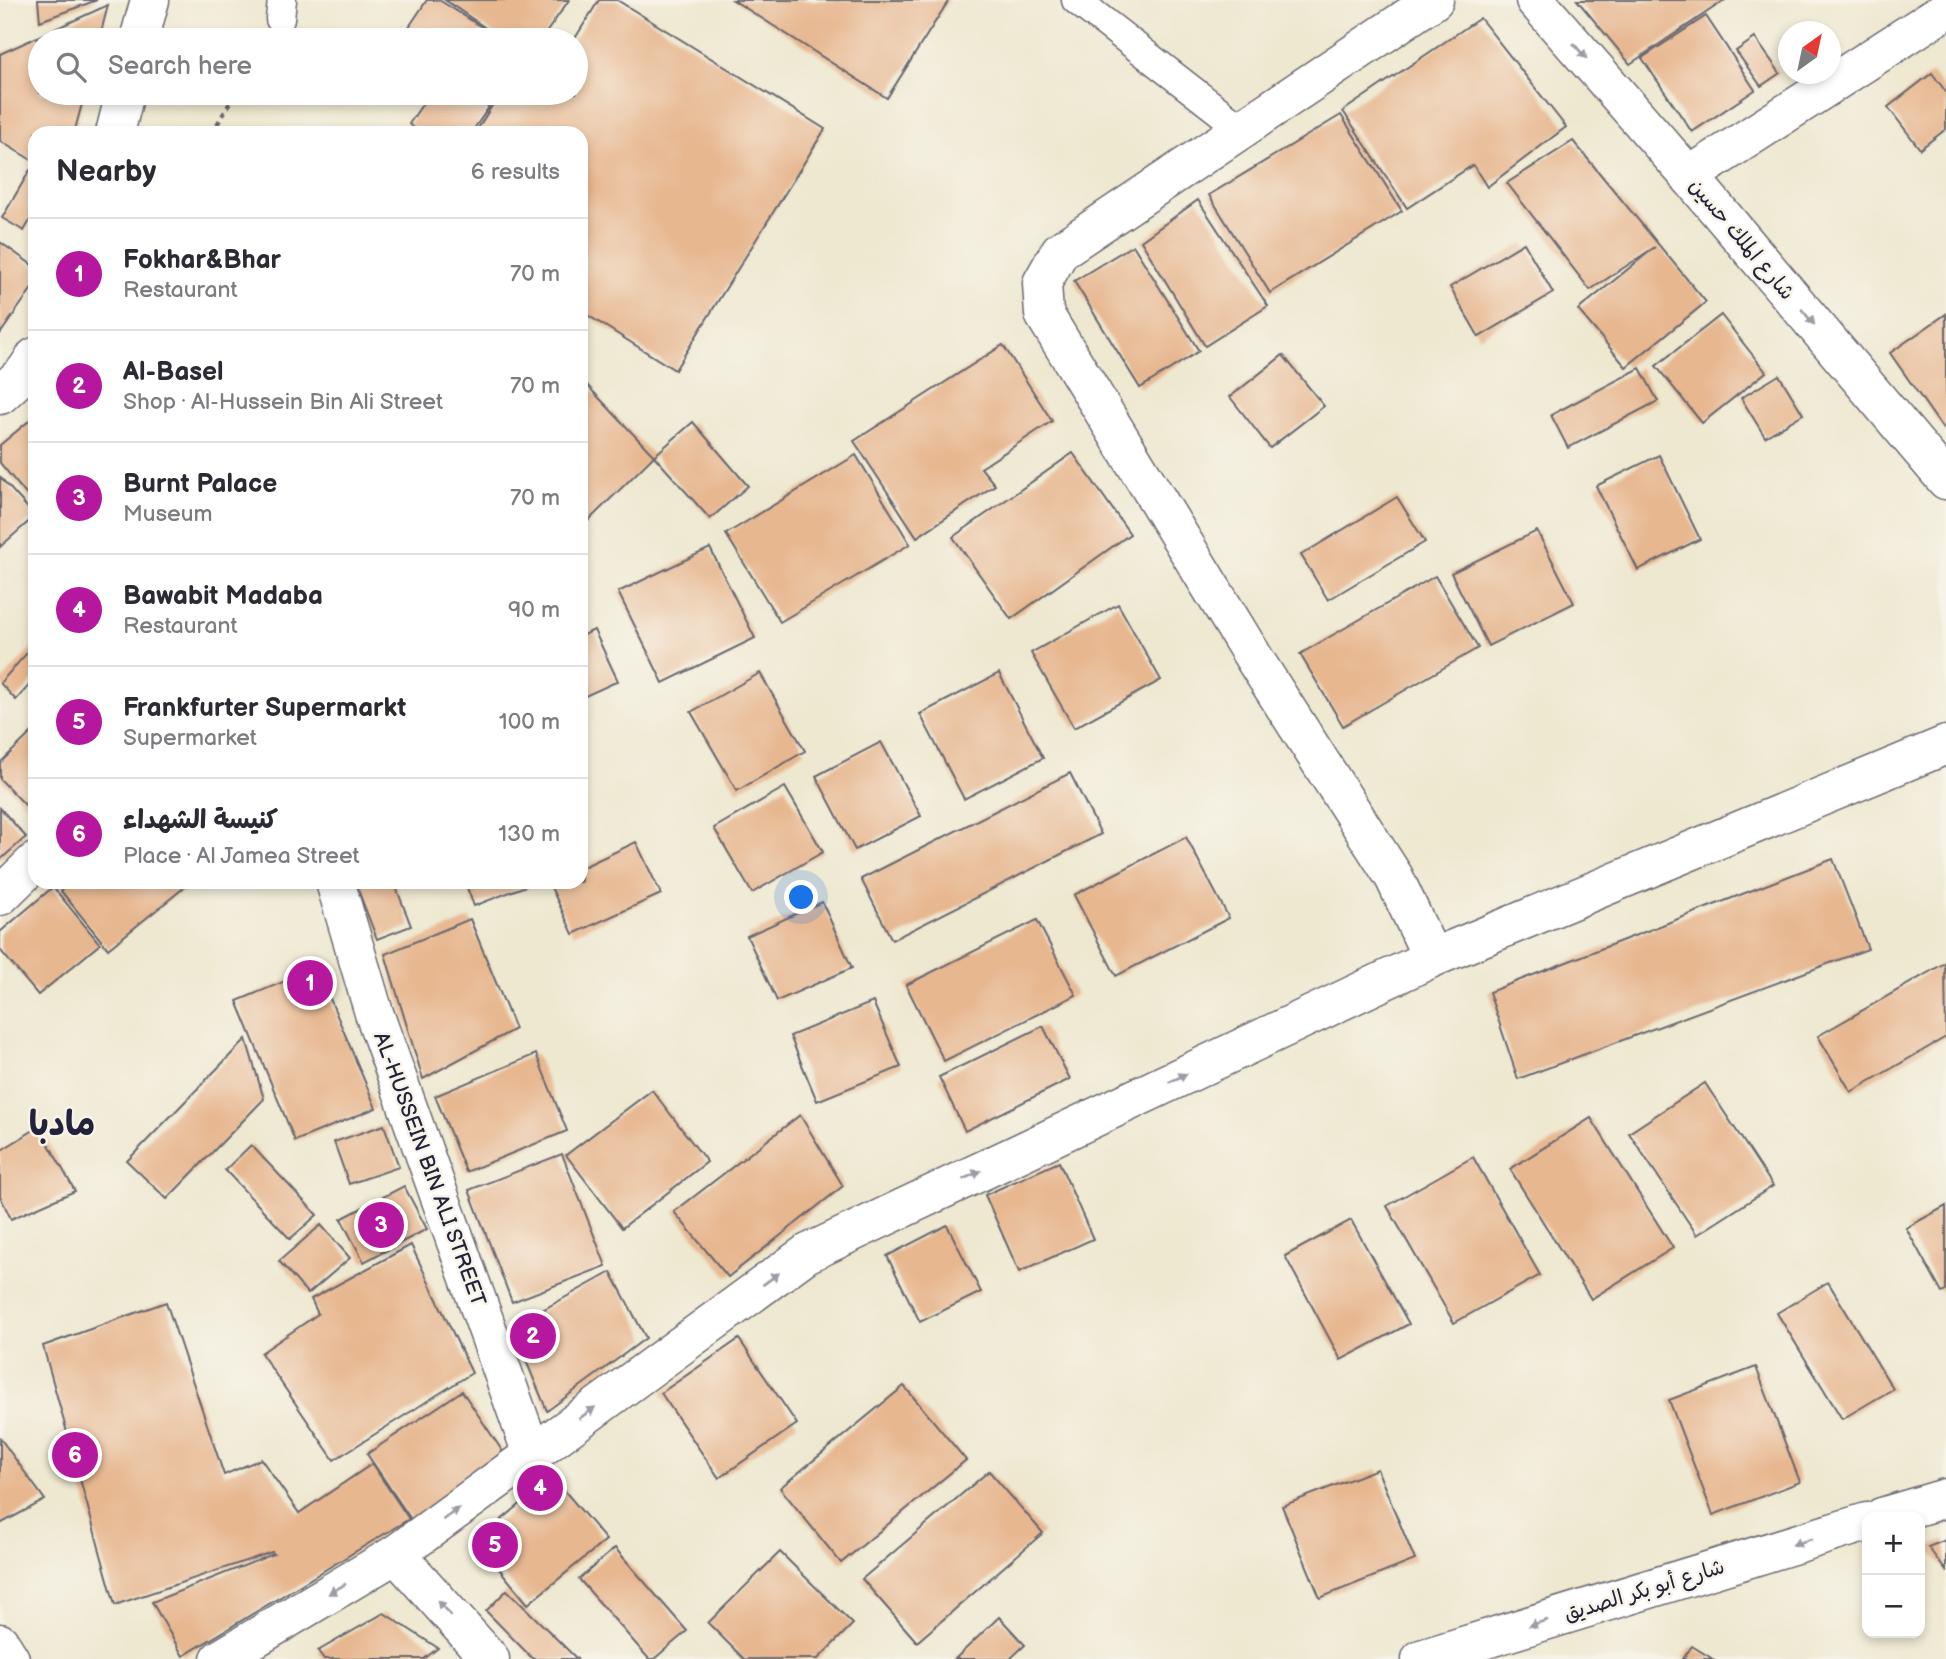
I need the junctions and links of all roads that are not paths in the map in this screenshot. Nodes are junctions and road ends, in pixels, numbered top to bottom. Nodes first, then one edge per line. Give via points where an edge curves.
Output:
1 (150, 0) edge
2 (1076, 0) edge
3 (1434, 0) edge
4 (1535, 0) edge
5 (1946, 10) edge
6 (142, 28) edge
7 (122, 105) edge
8 (117, 126) edge
9 (1242, 129) junction
10 (1689, 176) junction
11 (28, 367) edge
12 (0, 395) edge
13 (1946, 480) edge
14 (1946, 745) edge
15 (28, 869) edge
16 (337, 889) edge
17 (0, 895) edge
18 (1432, 958) junction
19 (532, 1454) junction
20 (1946, 1498) edge
21 (1899, 1512) edge
22 (1862, 1524) edge
23 (396, 1554) junction
24 (0, 1643) edge
25 (9, 1659) edge
26 (220, 1659) edge
27 (490, 1659) edge
28 (1421, 1659) edge

1 - 6 street
2 - 9 lane
3 - 9 street
4 -> 10 street, شارع الملك حسين
5 - 10 street
7 - 8 street
9 - 18 street via 1060,251 1042,283 1044,314 1394,877
10 -> 13 street, شارع الملك حسين
11 - 12 street
14 - 18 street
15 - 17 street
16 - 19 street, AL-HUSSEIN BIN ALI STREET via 374,1013
19 -> 18 street via 806,1254
23 -> 19 street
20 - 21 street
22 -> 28 street, شارع أبو بكر الصديق
23 -> 26 street
27 -> 23 street
24 - 25 street

